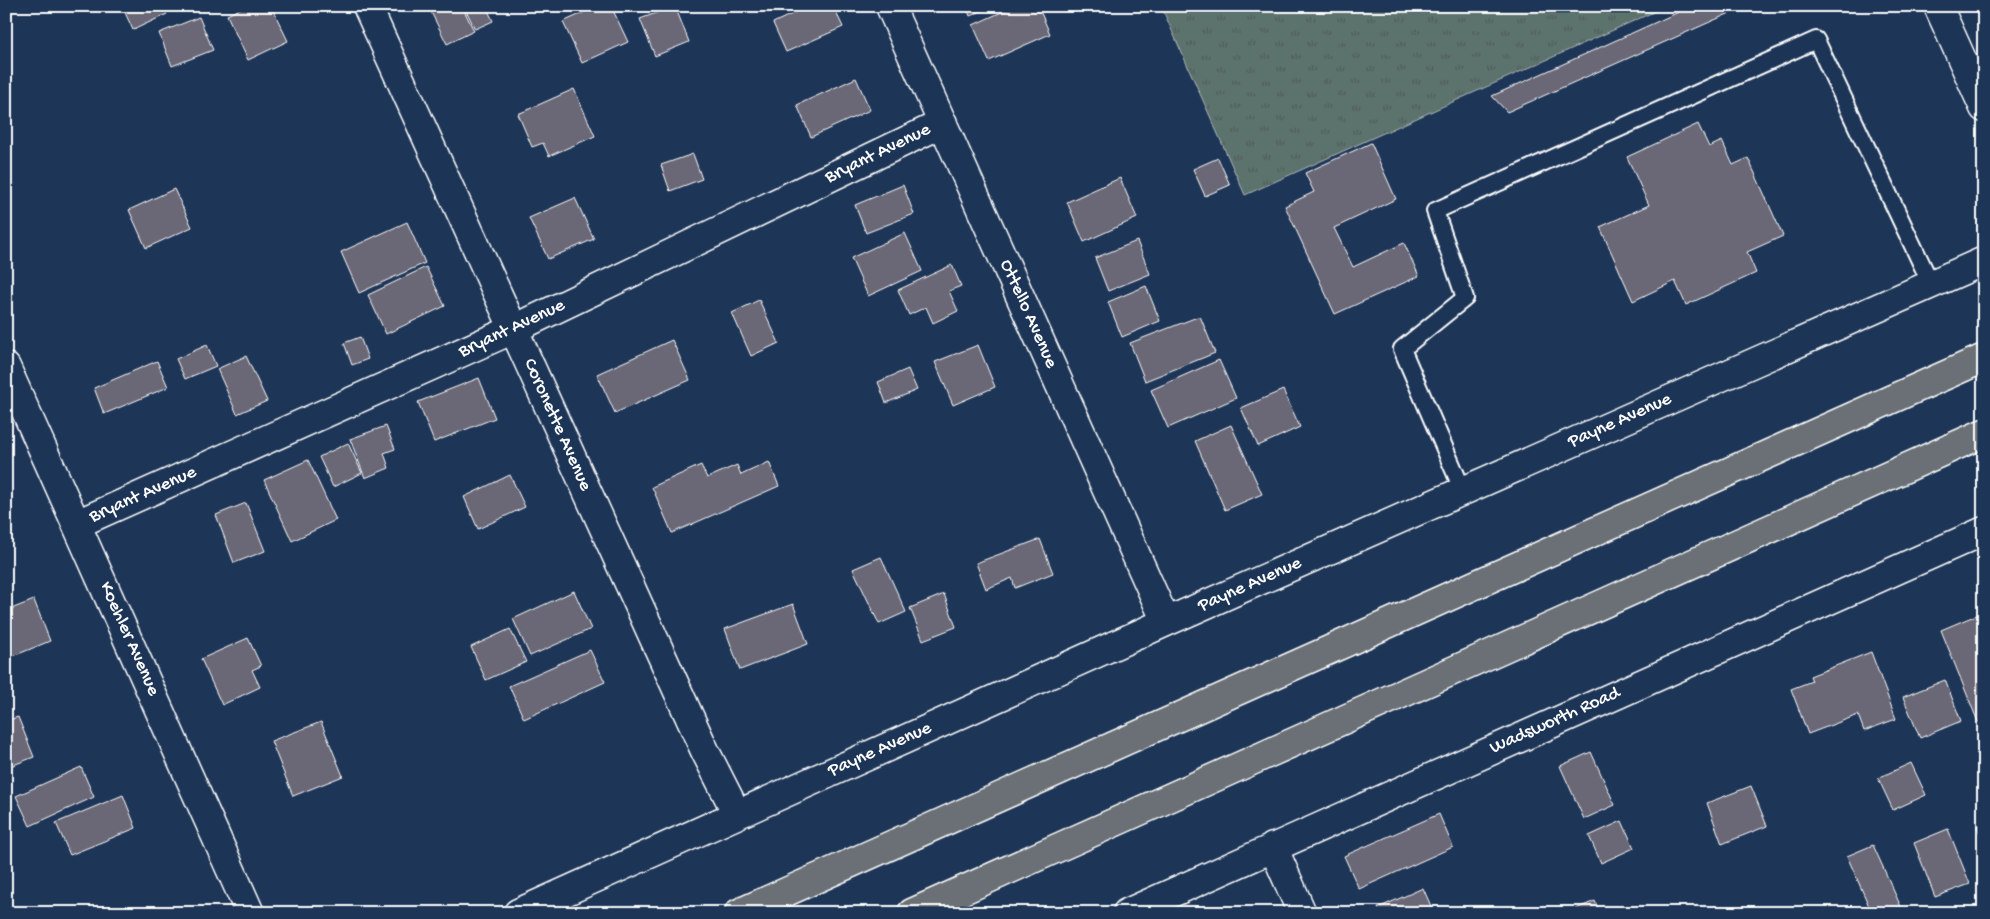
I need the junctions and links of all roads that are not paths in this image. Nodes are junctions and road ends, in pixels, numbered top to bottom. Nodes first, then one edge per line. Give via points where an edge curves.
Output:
1 (367, 6) edge
2 (890, 6) edge
3 (1938, 6) edge
4 (1984, 108) edge
5 (943, 123) junction
6 (1984, 261) edge
7 (1931, 284) junction
8 (514, 329) junction
9 (1984, 358) edge
10 (6, 367) edge
11 (1984, 434) edge
12 (1463, 491) junction
13 (77, 524) junction
14 (1984, 531) edge
15 (1166, 622) junction
16 (737, 814) junction
17 (1273, 847) junction
18 (250, 913) edge
19 (518, 913) edge
20 (739, 913) edge
21 (912, 913) edge
22 (1127, 913) edge
23 (1302, 913) edge

1 - 8 street, Coronette Avenue
2 - 5 street, Ottello Avenue
3 - 4 street
5 - 8 street, Bryant Avenue
5 - 15 street, Ottello Avenue
6 - 7 street, Payne Avenue
7 - 12 street, Payne Avenue
7 - 12 lane via 1816,40 1435,211 1465,298 1402,349
8 - 13 street, Bryant Avenue
8 - 16 street, Coronette Avenue via 704,751
9 - 20 highway
10 - 13 street, Koehler Avenue
11 - 21 highway
12 - 15 street, Payne Avenue
13 - 18 street, Koehler Avenue
14 - 17 street, Wadsworth Road
15 - 16 street, Payne Avenue
16 - 19 street, Payne Avenue
17 - 22 street, Wadsworth Road
17 - 23 street

